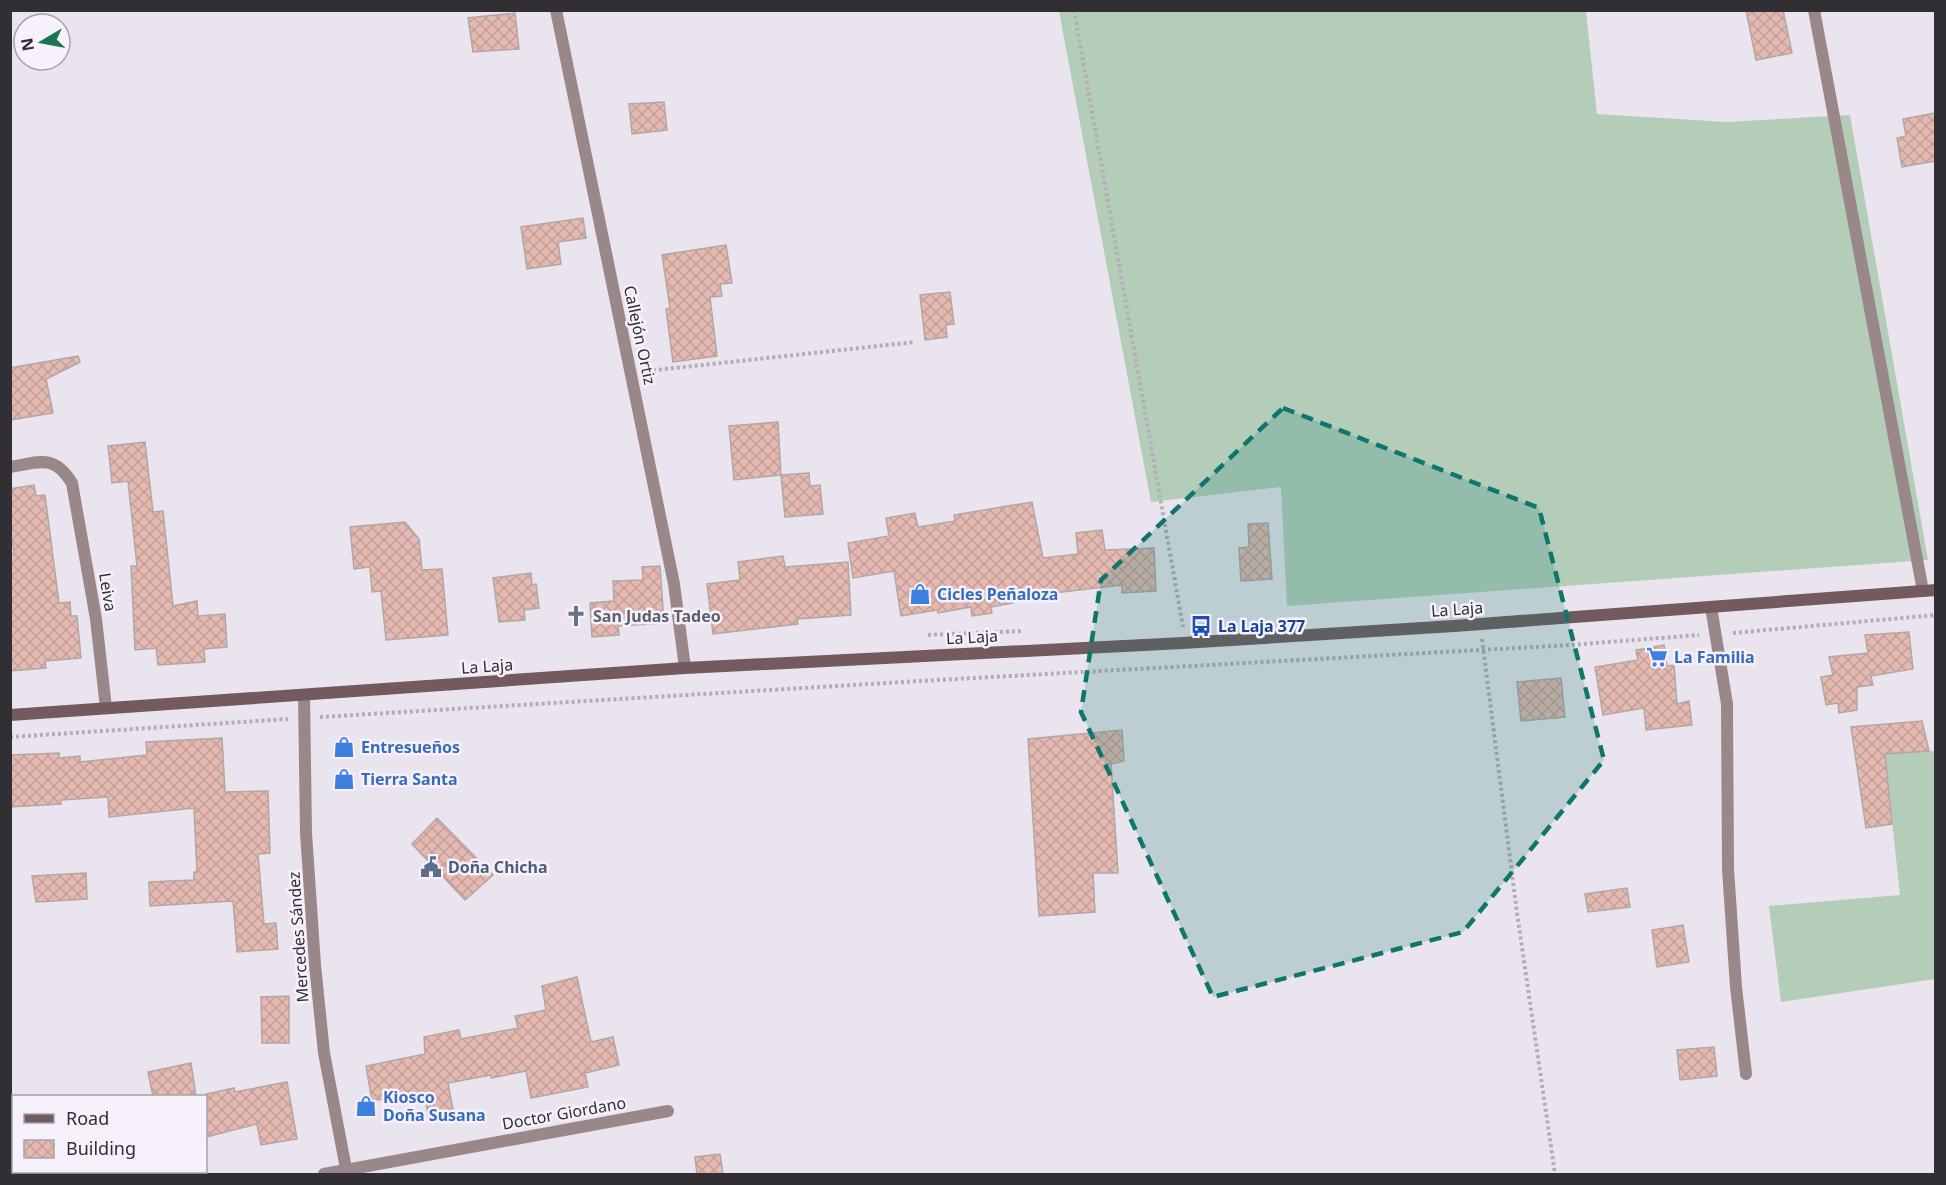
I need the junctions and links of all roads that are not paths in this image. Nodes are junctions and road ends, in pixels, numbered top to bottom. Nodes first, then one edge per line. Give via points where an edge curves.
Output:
1 (556, 10) edge
2 (1814, 10) edge
3 (10, 466) edge
4 (1929, 591) edge
5 (1711, 607) junction
6 (685, 668) junction
7 (304, 695) junction
8 (106, 708) junction
9 (10, 715) edge
10 (1746, 1074) dead end
11 (668, 1111) dead end
12 (347, 1172) edge
13 (324, 1174) edge

1 - 6 street, Callejón Ortiz via 674,584
2 - 4 street
3 - 8 street, Leiva via 37,461 53,463 65,471 72,483 96,619
4 - 5 main road, La Laja
5 - 6 main road, La Laja via 1183,643
5 - 10 street via 1727,704 1728,869
6 - 7 main road, La Laja
7 - 8 main road, La Laja
7 - 12 street, Mercedes Sández via 306,832 315,965 324,1053
8 - 9 main road, La Laja
11 - 12 street, Doctor Giordano
12 - 13 street, Doctor Giordano

